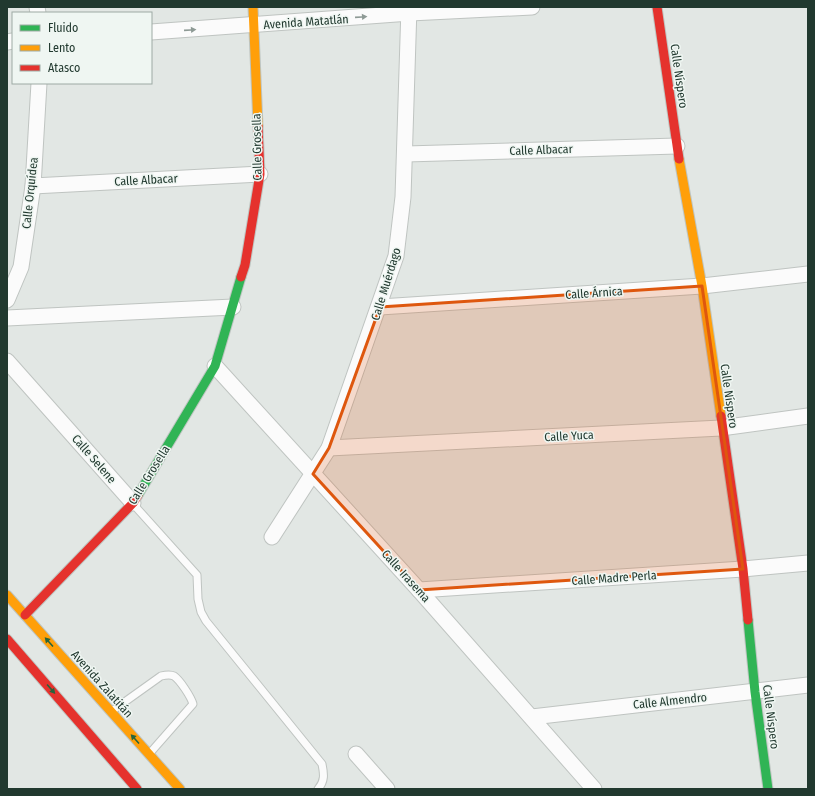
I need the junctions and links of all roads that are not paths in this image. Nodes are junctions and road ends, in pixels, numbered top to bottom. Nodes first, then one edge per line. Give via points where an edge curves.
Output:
1 (253, 7) edge
2 (532, 7) edge
3 (657, 7) edge
4 (410, 10) edge
5 (254, 26) junction
6 (152, 32) edge
7 (39, 84) edge
8 (677, 146) junction
9 (406, 154) junction
10 (260, 174) junction
11 (33, 186) junction
12 (808, 274) edge
13 (702, 286) junction
14 (7, 300) edge
15 (233, 307) junction
16 (380, 307) junction
17 (7, 318) edge
18 (7, 361) edge
19 (215, 366) junction
20 (808, 416) edge
21 (721, 428) junction
22 (329, 448) junction
23 (313, 474) junction
24 (133, 504) junction
25 (272, 537) dead end
26 (808, 563) edge
27 (743, 569) junction
28 (419, 590) junction
29 (7, 595) edge
30 (25, 615) junction
31 (7, 639) edge
32 (808, 686) edge
33 (755, 692) junction
34 (110, 712) junction
35 (532, 717) junction
36 (356, 754) dead end
37 (149, 755) junction
38 (137, 789) edge
39 (180, 789) edge
40 (318, 789) edge
41 (387, 789) edge
42 (594, 789) edge
43 (768, 789) edge

1 - 5 street, Calle Grosella
2 - 4 street, Avenida Matatlán
3 - 8 street, Calle Níspero
5 -> 4 street, Avenida Matatlán
4 - 9 street, Calle Muérdago
6 -> 5 street, Avenida Matatlán
5 - 10 street, Calle Grosella
7 - 11 street, Calle Orquídea
8 - 9 street, Calle Albacar
8 - 13 street, Calle Níspero
9 - 16 street, Calle Muérdago via 404,197 396,256
10 - 11 street, Calle Albacar
10 - 15 street, Calle Grosella via 245,265
11 - 14 street, Calle Orquídea via 21,267
12 - 13 street, Calle Árnica
13 - 16 street, Calle Árnica
13 - 21 street, Calle Níspero
15 - 17 street
15 - 19 street, Calle Grosella
16 - 22 street, Calle Muérdago
18 - 24 street, Calle Selene
19 - 23 street, Calle Irasema
19 - 24 street, Calle Grosella
20 - 21 street, Calle Yuca
21 - 22 street, Calle Yuca
21 - 27 street, Calle Níspero
22 - 23 street, Calle Muérdago
23 - 25 street, Calle Muérdago
23 - 28 street, Calle Irasema
24 - 30 street, Calle Grosella
24 - 40 lane, Calle Selene via 197,575 200,612 322,764 324,774
26 - 27 street, Calle Madre Perla
27 - 28 street, Calle Madre Perla
27 - 33 street, Calle Níspero
28 - 35 street, Calle Irasema
29 - 30 street, Avenida Zalatitán
34 -> 30 street, Avenida Zalatitán
31 -> 38 street
32 - 33 street, Calle Almendro
33 - 35 street, Calle Almendro
33 - 43 street, Calle Níspero
37 -> 34 street, Avenida Zalatitán
34 - 37 lane via 161,676 174,676 192,698 193,704
35 - 42 street, Calle Irasema
36 - 41 street
37 - 39 street, Avenida Zalatitán

